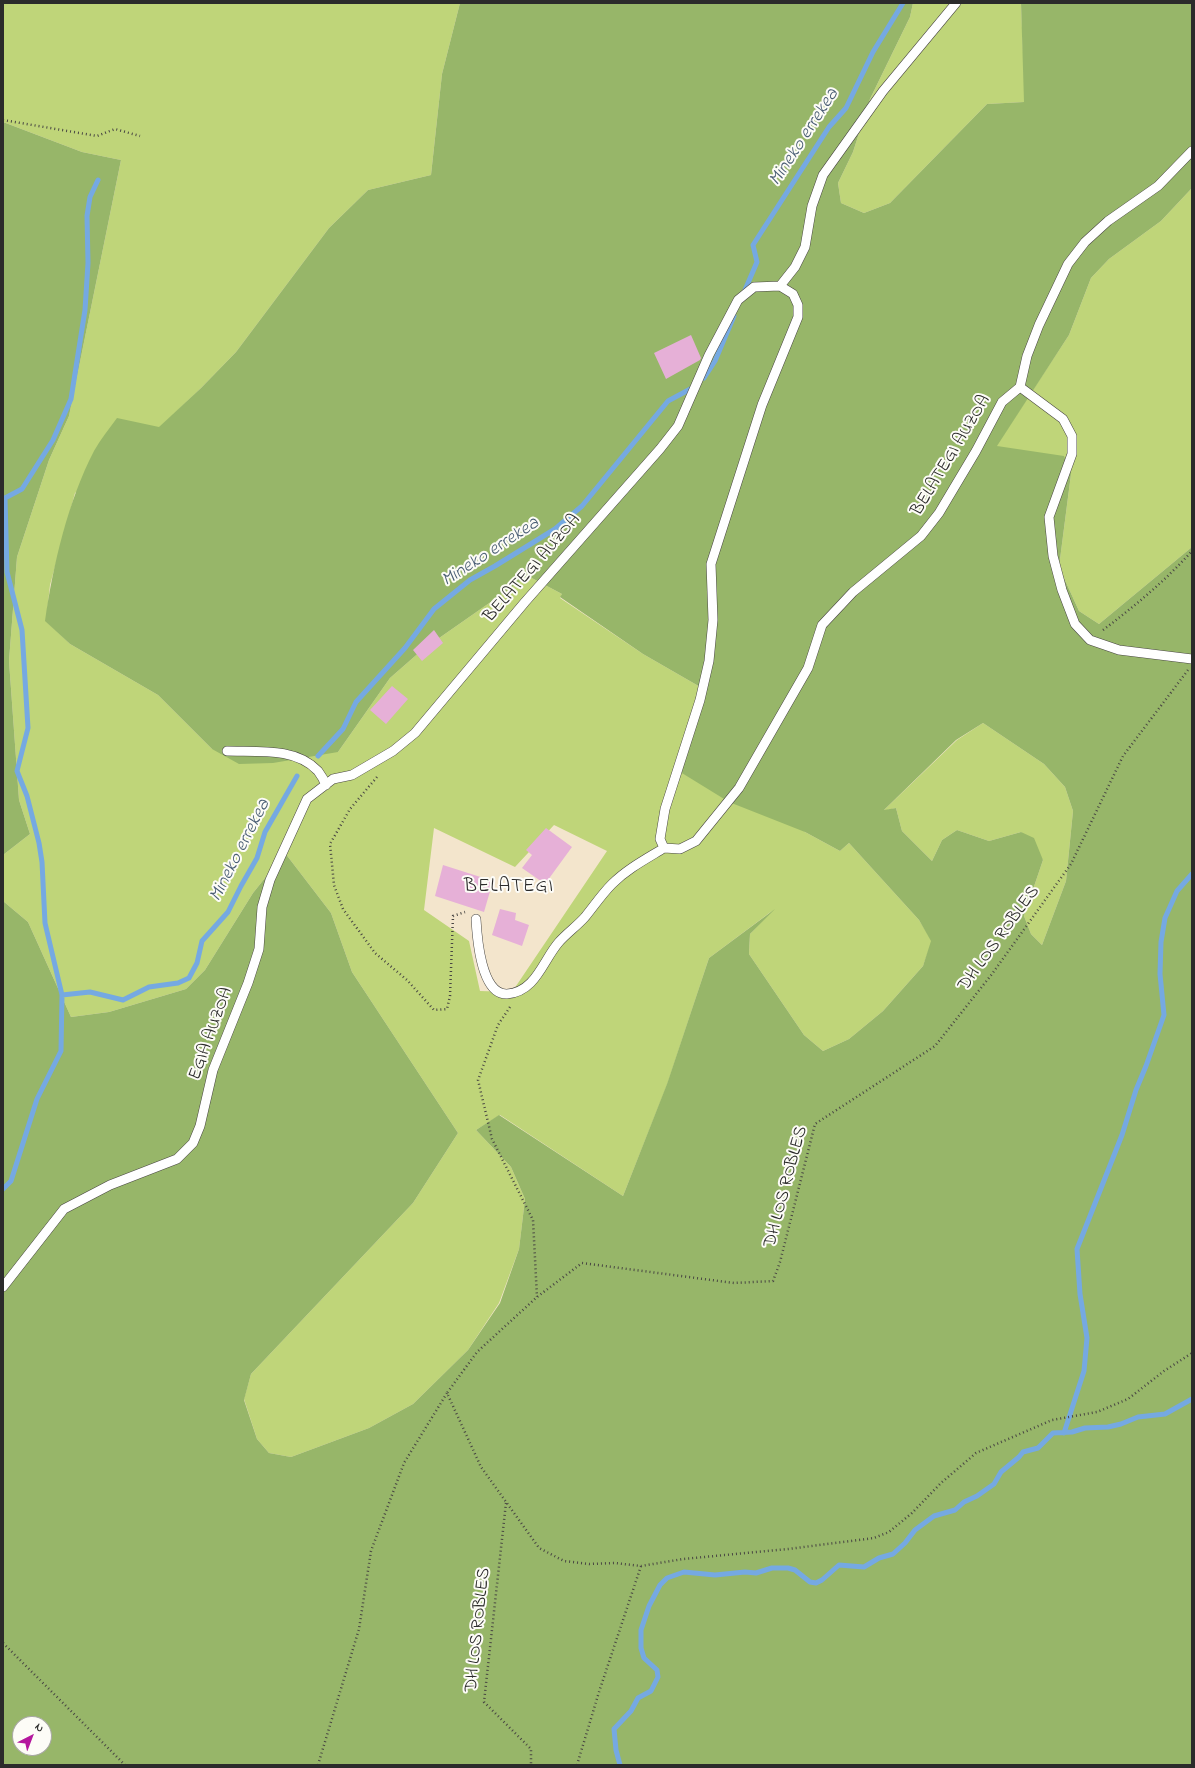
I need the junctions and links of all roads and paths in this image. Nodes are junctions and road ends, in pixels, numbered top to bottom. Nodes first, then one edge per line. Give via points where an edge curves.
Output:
1 (956, 3) edge
2 (3, 120) edge
3 (140, 136) dead end
4 (1192, 151) edge
5 (780, 286) junction
6 (1020, 387) junction
7 (1192, 551) edge
8 (1090, 640) junction
9 (1192, 659) edge
10 (1192, 665) edge
11 (227, 751) dead end
12 (393, 751) joint
13 (378, 775) dead end
14 (326, 785) junction
15 (664, 848) junction
16 (476, 919) joint
17 (521, 990) junction
18 (3, 1287) edge
19 (537, 1297) junction
20 (1192, 1353) edge
21 (447, 1392) junction
22 (506, 1502) junction
23 (641, 1566) junction
24 (3, 1644) edge
25 (125, 1765) edge
26 (318, 1765) edge
27 (531, 1765) edge
28 (577, 1765) edge

1 - 5 lane via 883,91 823,175 812,206 805,247 795,267
2 - 3 path via 97,136 114,129
4 - 6 lane via 1158,186 1108,221 1085,242 1068,264 1039,325 1027,356
5 - 12 lane, BELATEGI AUZOA via 754,287 738,300 708,355 674,432 525,602 415,733
5 - 15 lane via 793,294 798,305 798,317 762,405 711,564 713,620 709,661 700,700 665,809 660,839
6 - 8 lane via 1063,419 1072,436 1072,454 1049,517 1053,556 1062,590 1075,624
6 - 15 lane, BELATEGI AUZOA via 1002,402 943,506 921,536 853,592 822,625 808,668 739,788 696,841 680,849
7 - 8 path via 1151,592
8 - 9 lane via 1119,650
10 - 19 path, DH LOS ROBLES via 1123,756 1071,864 992,974 935,1046 815,1124 774,1281 734,1283 582,1263
11 - 14 lane via 284,753 303,760 318,771
12 - 14 lane, EGIA AUZOA via 352,775 333,779
13 - 16 path via 350,809 330,844 334,885 343,909 375,953 407,980 434,1010 447,1009 450,996 453,916 465,912
14 - 18 lane, EGIA AUZOA via 307,799 270,880 262,907 259,949 213,1070 200,1126 193,1143 177,1159 110,1185 64,1209
15 - 17 lane, BELATEGI AUZOA via 612,884 584,918 558,942 534,981
16 - 17 lane via 477,943 484,971 494,988 506,994
17 - 19 path via 498,1025 478,1080 492,1139 533,1220
19 - 21 path, DH LOS ROBLES via 477,1352
20 - 23 path via 1128,1399 1097,1412 1052,1420 976,1452 940,1483 912,1513 889,1532 874,1538
21 - 22 path via 481,1467
21 - 26 path, DH LOS ROBLES via 404,1463 371,1551 360,1629
22 - 23 path via 539,1548 564,1561
22 - 27 path, DH LOS ROBLES via 484,1702 531,1750
23 - 28 path
24 - 25 path

